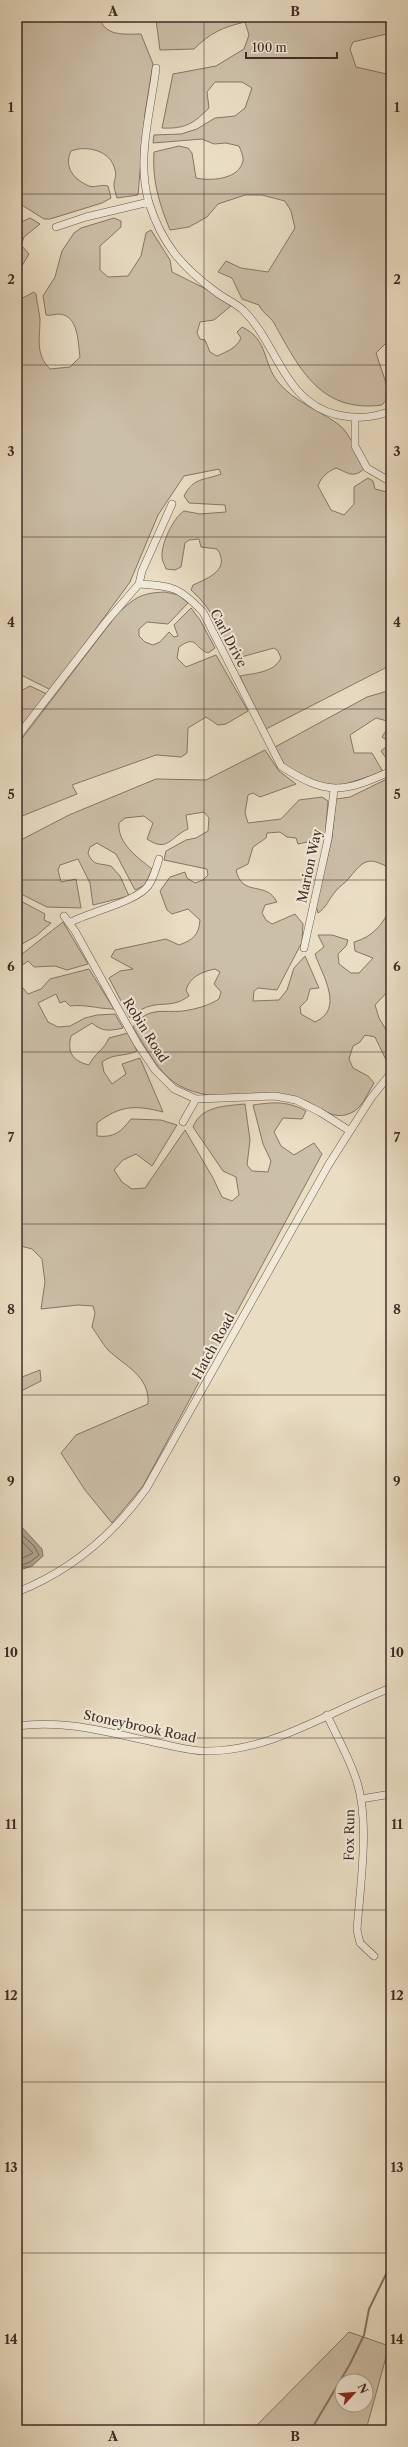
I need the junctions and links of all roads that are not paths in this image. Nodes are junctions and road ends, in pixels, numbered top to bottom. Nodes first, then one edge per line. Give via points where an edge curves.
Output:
1 (156, 68) dead end
2 (149, 202) junction
3 (56, 227) dead end
4 (391, 411) edge
5 (355, 418) junction
6 (391, 482) edge
7 (172, 504) dead end
8 (139, 584) junction
9 (17, 737) edge
10 (391, 771) edge
11 (334, 790) junction
12 (159, 859) dead end
13 (64, 916) dead end
14 (69, 923) junction
15 (304, 948) dead end
16 (391, 1073) edge
17 (196, 1099) junction
18 (183, 1122) dead end
19 (350, 1131) junction
20 (17, 1592) edge
21 (391, 1688) edge
22 (327, 1715) junction
23 (17, 1726) edge
24 (391, 1794) edge
25 (361, 1799) junction
26 (374, 1956) dead end

1 - 2 street via 148,113 144,165
2 - 3 street
2 - 5 street via 166,244 185,267 242,309 258,326 276,361 295,389 310,403 329,413
4 - 5 street via 372,418
5 - 6 street via 355,446 367,468
7 - 8 street via 142,571
8 - 9 street via 106,622
8 - 11 street, Carl Drive via 164,586 185,593 203,612 281,766 300,779
10 - 11 street via 366,782
11 - 15 street, Marion Way via 328,839
12 - 14 street via 153,878 143,891
13 - 14 street, Robin Road
14 - 17 street, Robin Road via 155,1070 174,1089
16 - 19 street, Hatch Road
17 - 18 street
17 - 19 street, Robin Road via 275,1096 296,1100
19 - 20 street, Hatch Road via 146,1489 131,1510 94,1548 69,1566 40,1583
21 - 22 street, Stoneybrook Road
22 - 23 street, Stoneybrook Road via 256,1745 215,1751 186,1749 84,1726 49,1723
22 - 25 street, Fox Run via 353,1769
24 - 25 street
25 - 26 street, Fox Run via 363,1819 357,1930 364,1948

